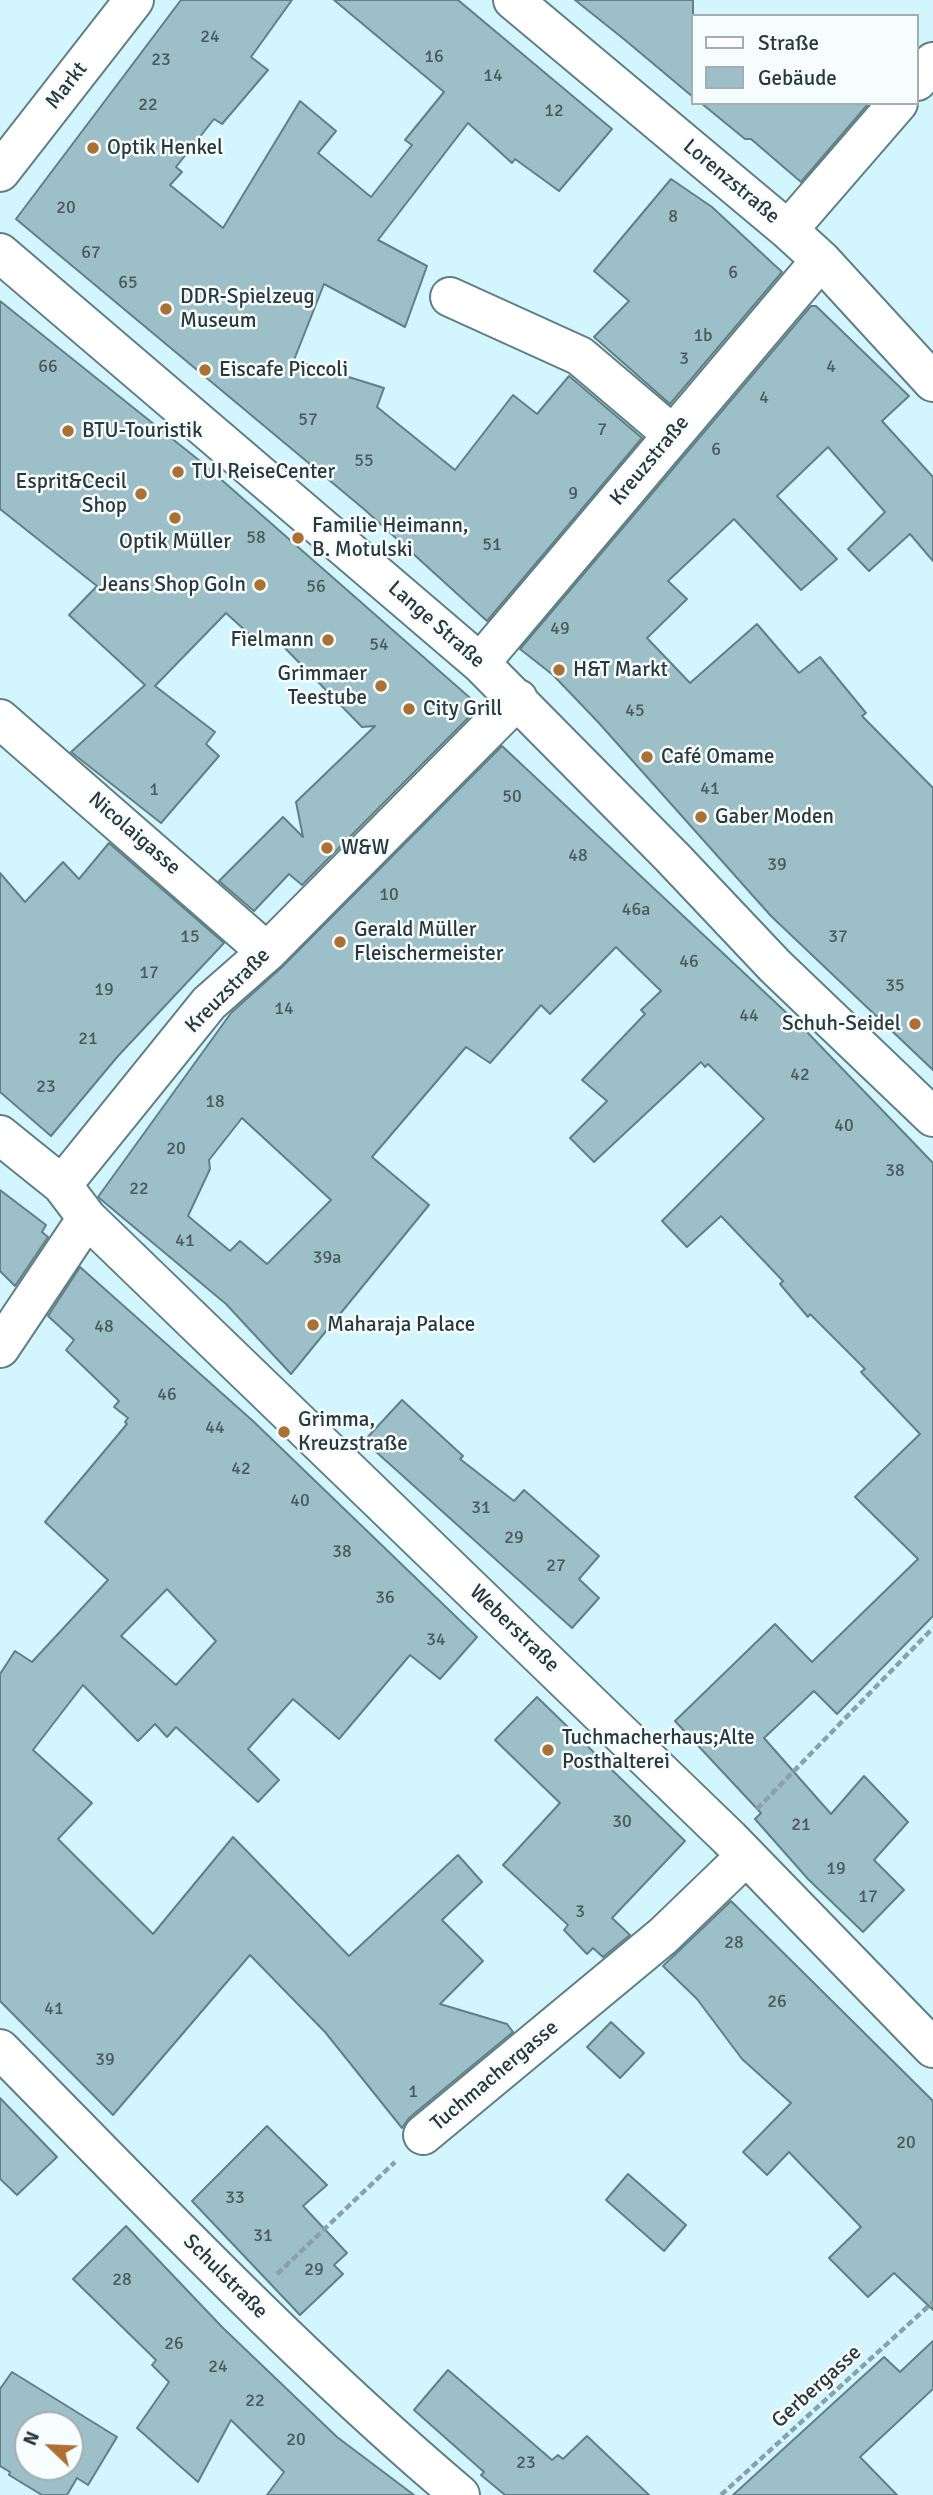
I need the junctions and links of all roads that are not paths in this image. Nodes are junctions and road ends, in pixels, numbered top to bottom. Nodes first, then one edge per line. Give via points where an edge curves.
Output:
1 (134, 0) edge
2 (513, 0) edge
3 (933, 62) edge
4 (919, 79) edge
5 (896, 105) edge
6 (0, 172) edge
7 (788, 229) junction
8 (0, 253) edge
9 (821, 260) junction
10 (450, 297) dead end
11 (933, 382) edge
12 (673, 435) junction
13 (480, 663) junction
14 (518, 699) junction
15 (0, 719) edge
16 (267, 952) junction
17 (933, 1117) edge
18 (0, 1135) edge
19 (62, 1185) junction
20 (87, 1218) junction
21 (0, 1348) edge
22 (738, 1847) junction
23 (933, 2048) edge
24 (0, 2049) edge
25 (424, 2135) road end
26 (460, 2495) edge

1 - 6 street, Markt
2 - 7 street, Lorenzstraße
3 - 4 street
5 - 7 street
7 - 9 street, Lorenzstraße
8 - 13 street, Lange Straße
9 - 11 street, Lorenzstraße
9 - 12 street, Kreuzstraße
10 - 12 street via 580,356
12 - 13 street, Kreuzstraße
13 - 14 street, Lange Straße
14 - 16 street, Kreuzstraße
14 - 17 street, Lange Straße via 775,966
15 - 16 street, Nicolaigasse
16 - 19 street, Kreuzstraße via 209,1003
18 - 19 street
19 - 20 street
20 - 21 street
20 - 22 street, Weberstraße
22 - 23 street, Weberstraße
22 - 25 street, Tuchmachergasse via 663,1936
24 - 26 street, Schulstraße via 248,2301

